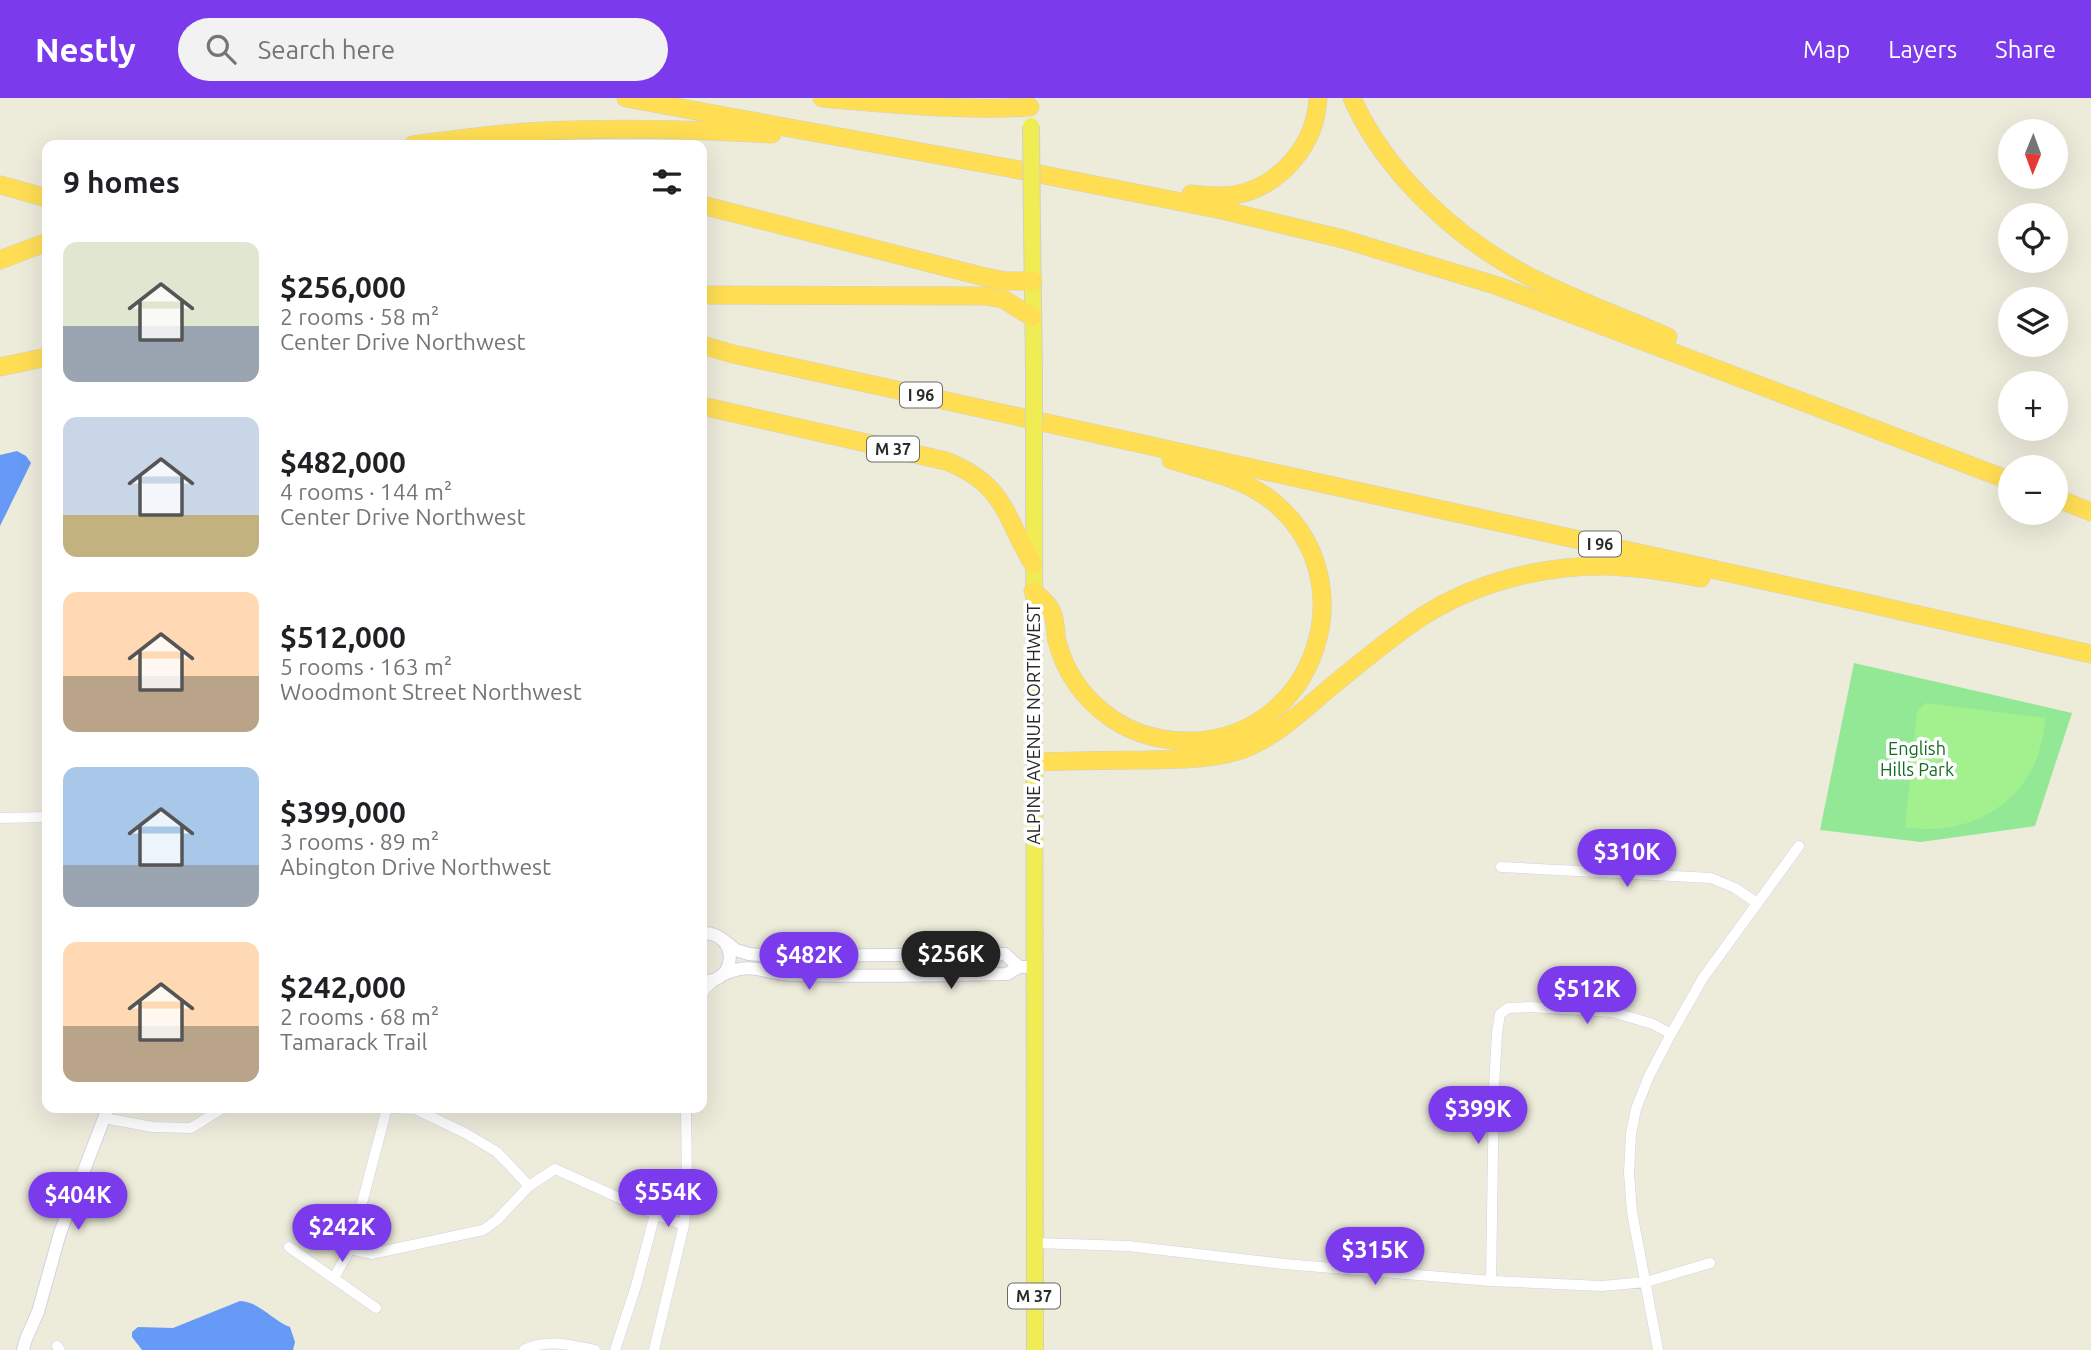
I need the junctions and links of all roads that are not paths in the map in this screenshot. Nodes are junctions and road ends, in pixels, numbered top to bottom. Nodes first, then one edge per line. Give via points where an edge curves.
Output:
1 (626, 98) edge
2 (822, 98) edge
3 (1318, 98) edge
4 (1352, 98) edge
5 (1034, 101) edge
6 (1031, 126) joint
7 (842, 138) junction
8 (449, 140) edge
9 (0, 185) edge
10 (1130, 192) junction
11 (42, 197) edge
12 (707, 206) edge
13 (42, 244) edge
14 (0, 260) edge
15 (1006, 281) junction
16 (1032, 281) junction
17 (707, 295) edge
18 (1032, 317) junction
19 (707, 346) edge
20 (707, 352) edge
21 (733, 354) junction
22 (42, 358) edge
23 (0, 367) edge
24 (1787, 395) junction
25 (707, 407) edge
26 (1109, 436) junction
27 (1998, 476) edge
28 (2068, 503) edge
29 (2091, 512) edge
30 (1033, 564) junction
31 (1033, 591) junction
32 (1857, 601) junction
33 (2091, 654) edge
34 (1035, 762) junction
35 (42, 817) edge
36 (0, 818) edge
37 (1799, 846) dead end
38 (1501, 867) dead end
39 (1757, 902) junction
40 (707, 931) edge
41 (722, 939) junction
42 (1027, 967) junction
43 (713, 979) edge
44 (1671, 1034) junction
45 (106, 1113) edge
46 (215, 1113) edge
47 (387, 1113) edge
48 (423, 1113) edge
49 (686, 1113) edge
50 (529, 1186) junction
51 (655, 1214) junction
52 (684, 1225) junction
53 (1034, 1243) junction
54 (289, 1247) dead end
55 (351, 1249) junction
56 (1710, 1263) dead end
57 (334, 1278) junction
58 (1491, 1281) junction
59 (1646, 1282) junction
60 (376, 1308) dead end
61 (23, 1350) edge
62 (524, 1350) edge
63 (595, 1350) edge
64 (615, 1350) edge
65 (654, 1350) edge
66 (1035, 1350) edge
67 (1658, 1350) edge

1 - 7 highway
2 - 5 highway via 985,109
3 - 10 highway via 1306,143 1294,161 1260,187 1235,195
4 - 24 highway via 1383,154 1404,178 1429,204 1498,258 1557,290 1739,367
5 - 6 highway, M 37
6 - 16 highway, ALPINE AVENUE NORTHWEST / M 37, bridge
7 - 8 highway via 562,131
7 - 10 highway
9 - 11 highway
10 - 24 highway via 1282,224 1425,262
12 - 15 highway
13 - 14 highway
15 - 16 highway
15 - 18 highway via 1021,291
16 - 18 highway, ALPINE AVENUE NORTHWEST / M 37
17 - 18 highway via 986,296 1003,299
18 - 30 highway, ALPINE AVENUE NORTHWEST / M 37, bridge
19 - 21 highway
20 - 21 highway, I 96
21 - 26 highway, I 96
22 - 23 highway
24 - 27 highway
25 - 30 highway, M 37 via 966,469 995,492
26 - 31 highway via 1138,451 1245,485 1277,505 1294,523 1318,569 1322,594 1319,639 1309,665 1281,705 1260,722 1207,740 1155,737 1112,719 1081,691 1061,657 1052,610
26 - 32 highway, I 96
28 - 29 highway
30 - 31 highway, ALPINE AVENUE NORTHWEST / M 37
31 - 34 highway, ALPINE AVENUE NORTHWEST / M 37
32 - 33 highway, I 96
32 - 34 highway via 1631,568 1588,566 1537,573 1474,591 1421,617 1281,728 1242,749 1190,759
34 - 42 highway, ALPINE AVENUE NORTHWEST / M 37 via 1035,886
35 - 36 street
37 - 39 street
38 - 39 street via 1711,878
39 - 44 street via 1703,978
40 - 41 street
41 - 42 street via 749,954 1005,954
41 - 43 street via 730,961
42 - 43 street via 1007,974 792,975 746,967
42 - 53 highway, ALPINE AVENUE NORTHWEST / M 37
44 - 58 street via 1612,1012 1529,1006 1508,1008 1500,1014 1494,1087
44 - 59 street via 1649,1076 1631,1134 1632,1212
45 - 46 street via 153,1127 191,1128
45 - 61 street via 60,1233
47 - 55 street
48 - 50 street via 497,1153
49 - 52 street
50 - 51 street via 555,1169
50 - 55 street via 483,1230 372,1254
51 - 52 street
51 - 64 street
52 - 65 street
53 - 58 street via 1128,1245 1284,1264
53 - 66 highway, ALPINE AVENUE NORTHWEST / M 37
54 - 57 street
55 - 57 street
56 - 59 street
57 - 60 street
58 - 59 street via 1602,1286
59 - 67 street
62 - 63 street via 534,1344 564,1343

